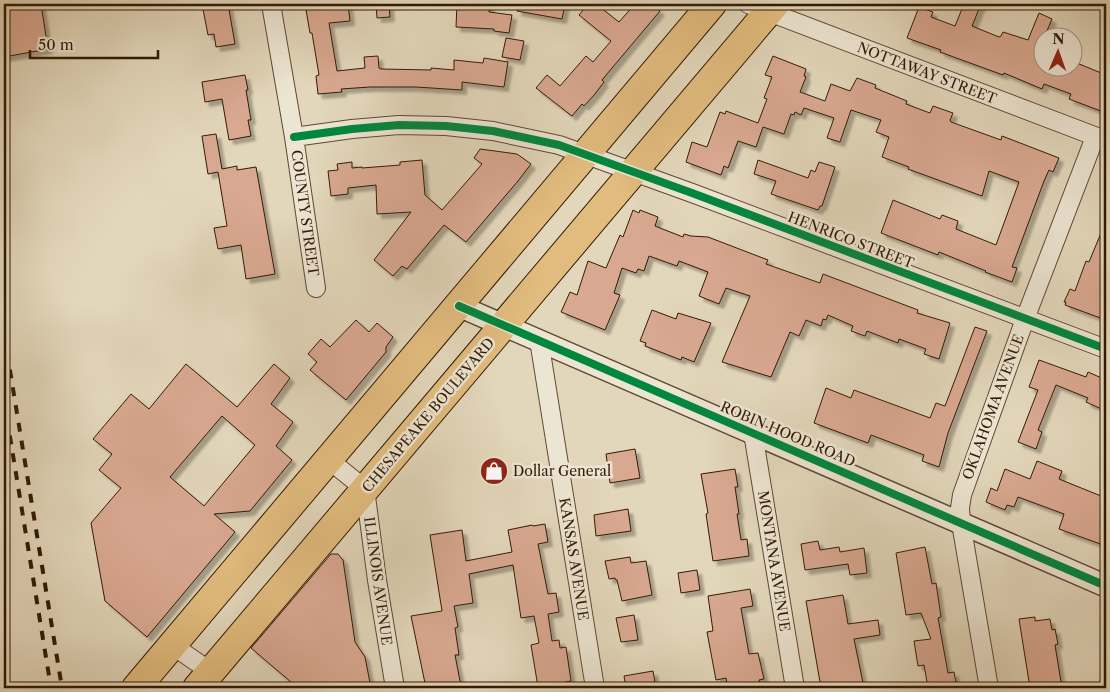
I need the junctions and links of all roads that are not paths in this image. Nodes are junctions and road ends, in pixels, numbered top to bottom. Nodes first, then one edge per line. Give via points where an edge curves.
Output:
1 (271, 4) edge
2 (712, 4) edge
3 (764, 6) edge
4 (294, 137) junction
5 (1101, 139) edge
6 (586, 155) junction
7 (633, 172) junction
8 (316, 288) dead end
9 (459, 306) junction
10 (1025, 319) junction
11 (504, 325) junction
12 (539, 340) junction
13 (1106, 349) edge
14 (753, 433) junction
15 (329, 460) junction
16 (365, 489) junction
17 (961, 523) junction
18 (1106, 586) edge
19 (172, 645) junction
20 (204, 680) edge
21 (136, 688) edge
22 (395, 688) edge
23 (595, 688) edge
24 (795, 688) edge
25 (989, 688) edge

1 - 4 street, COUNTY STREET
2 - 6 main road
3 - 5 street, NOTTAWAY STREET
3 - 7 main road, CHESAPEAKE BOULEVARD
4 - 6 street, COUNTY STREET via 352,129 446,126 493,131
4 - 8 street, COUNTY STREET
5 - 10 street, OKLAHOMA AVENUE
6 - 7 street, HENRICO STREET
6 - 9 main road
7 - 10 street, HENRICO STREET
7 - 11 main road, CHESAPEAKE BOULEVARD
9 - 11 street, ROBIN HOOD ROAD
9 - 15 main road
10 - 13 street, HENRICO STREET
10 - 17 street, OKLAHOMA AVENUE via 963,493
11 - 12 street, ROBIN HOOD ROAD
11 - 16 main road, CHESAPEAKE BOULEVARD
12 - 14 street, ROBIN HOOD ROAD
12 - 23 street, KANSAS AVENUE
14 - 17 street, ROBIN HOOD ROAD
14 - 24 street, MONTANA AVENUE
15 - 16 street
15 - 19 main road
16 - 20 main road, CHESAPEAKE BOULEVARD
16 - 22 street, ILLINOIS AVENUE via 376,580
17 - 18 street, ROBIN HOOD ROAD
17 - 25 street, OKLAHOMA AVENUE
19 - 20 street
19 - 21 main road

